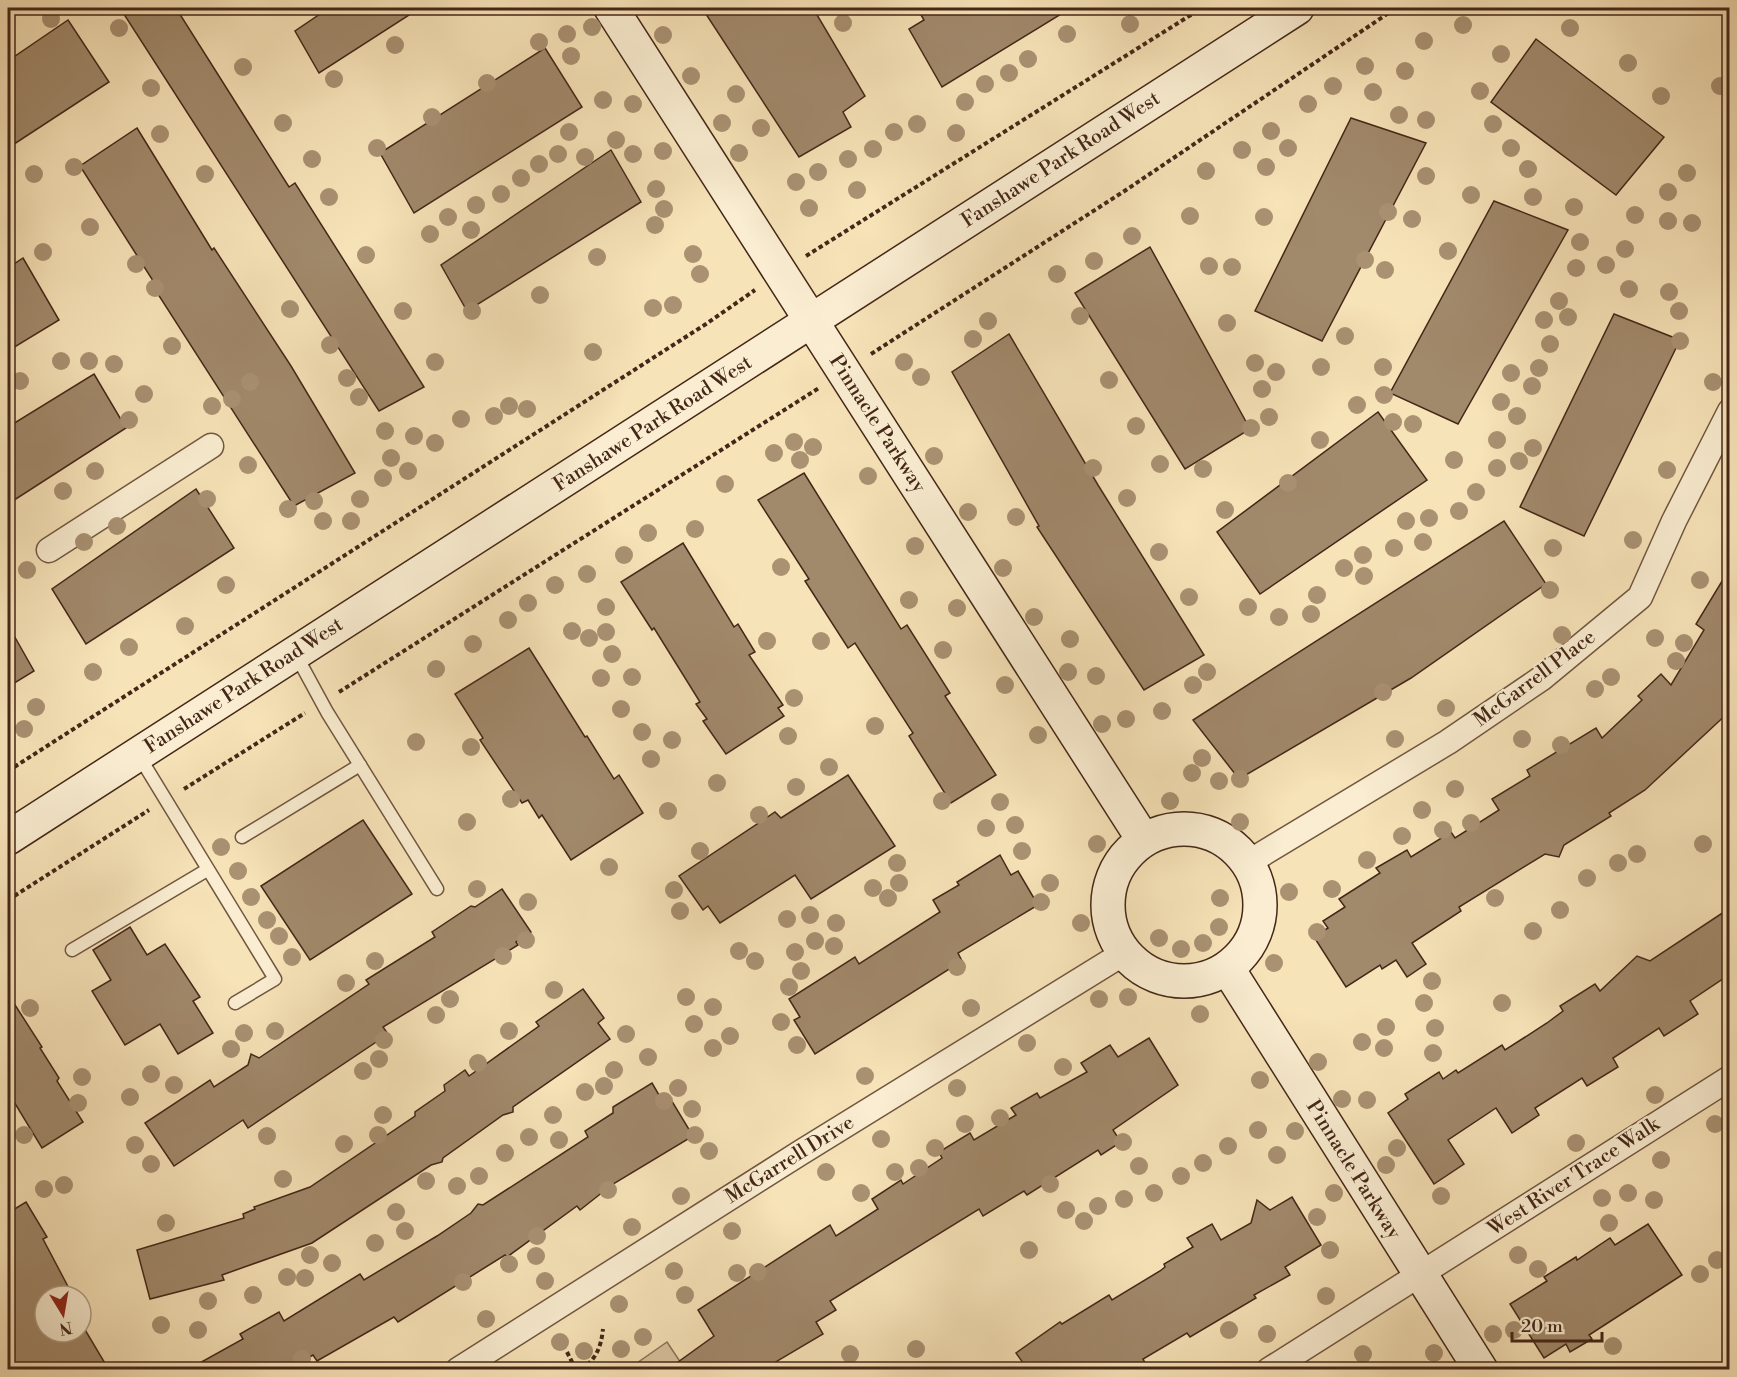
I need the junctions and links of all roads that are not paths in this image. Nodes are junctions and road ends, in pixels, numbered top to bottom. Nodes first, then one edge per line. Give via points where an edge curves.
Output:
1 (611, 8) edge
2 (1297, 8) edge
3 (812, 321) junction
4 (1730, 411) edge
5 (211, 446) dead end
6 (49, 550) dead end
7 (295, 654) junction
8 (138, 754) junction
9 (360, 765) junction
10 (242, 837) dead end
11 (8, 838) edge
12 (1143, 839) junction
13 (1249, 862) junction
14 (207, 870) junction
15 (437, 889) dead end
16 (72, 950) dead end
17 (1124, 953) junction
18 (1228, 969) junction
19 (235, 1003) dead end
20 (1730, 1078) edge
21 (1420, 1276) junction
22 (458, 1370) edge
23 (1269, 1370) edge
24 (1481, 1370) edge

1 - 3 street, Pinnacle Parkway
2 - 3 street, Fanshawe Park Road West
3 - 7 street, Fanshawe Park Road West
3 - 12 street, Pinnacle Parkway
4 - 13 street, McGarrell Place via 1640,597 1542,678 1448,742
5 - 6 street
7 - 8 street, Fanshawe Park Road West
7 - 9 lane
8 - 11 street, Fanshawe Park Road West
8 - 14 lane
9 - 10 lane
9 - 15 lane
12 - 13 street via 1177,828 1203,830 1230,843
12 - 17 street via 1127,853 1109,887 1107,914 1115,940
13 - 18 street via 1261,897 1260,924 1247,950
14 - 16 lane
14 - 19 lane via 275,980
17 - 18 street via 1150,975 1176,982 1197,981
17 - 22 street, McGarrell Drive
18 - 21 street, Pinnacle Parkway
20 - 21 street, West River Trace Walk
21 - 23 street, West River Trace Walk
21 - 24 street, Pinnacle Parkway

